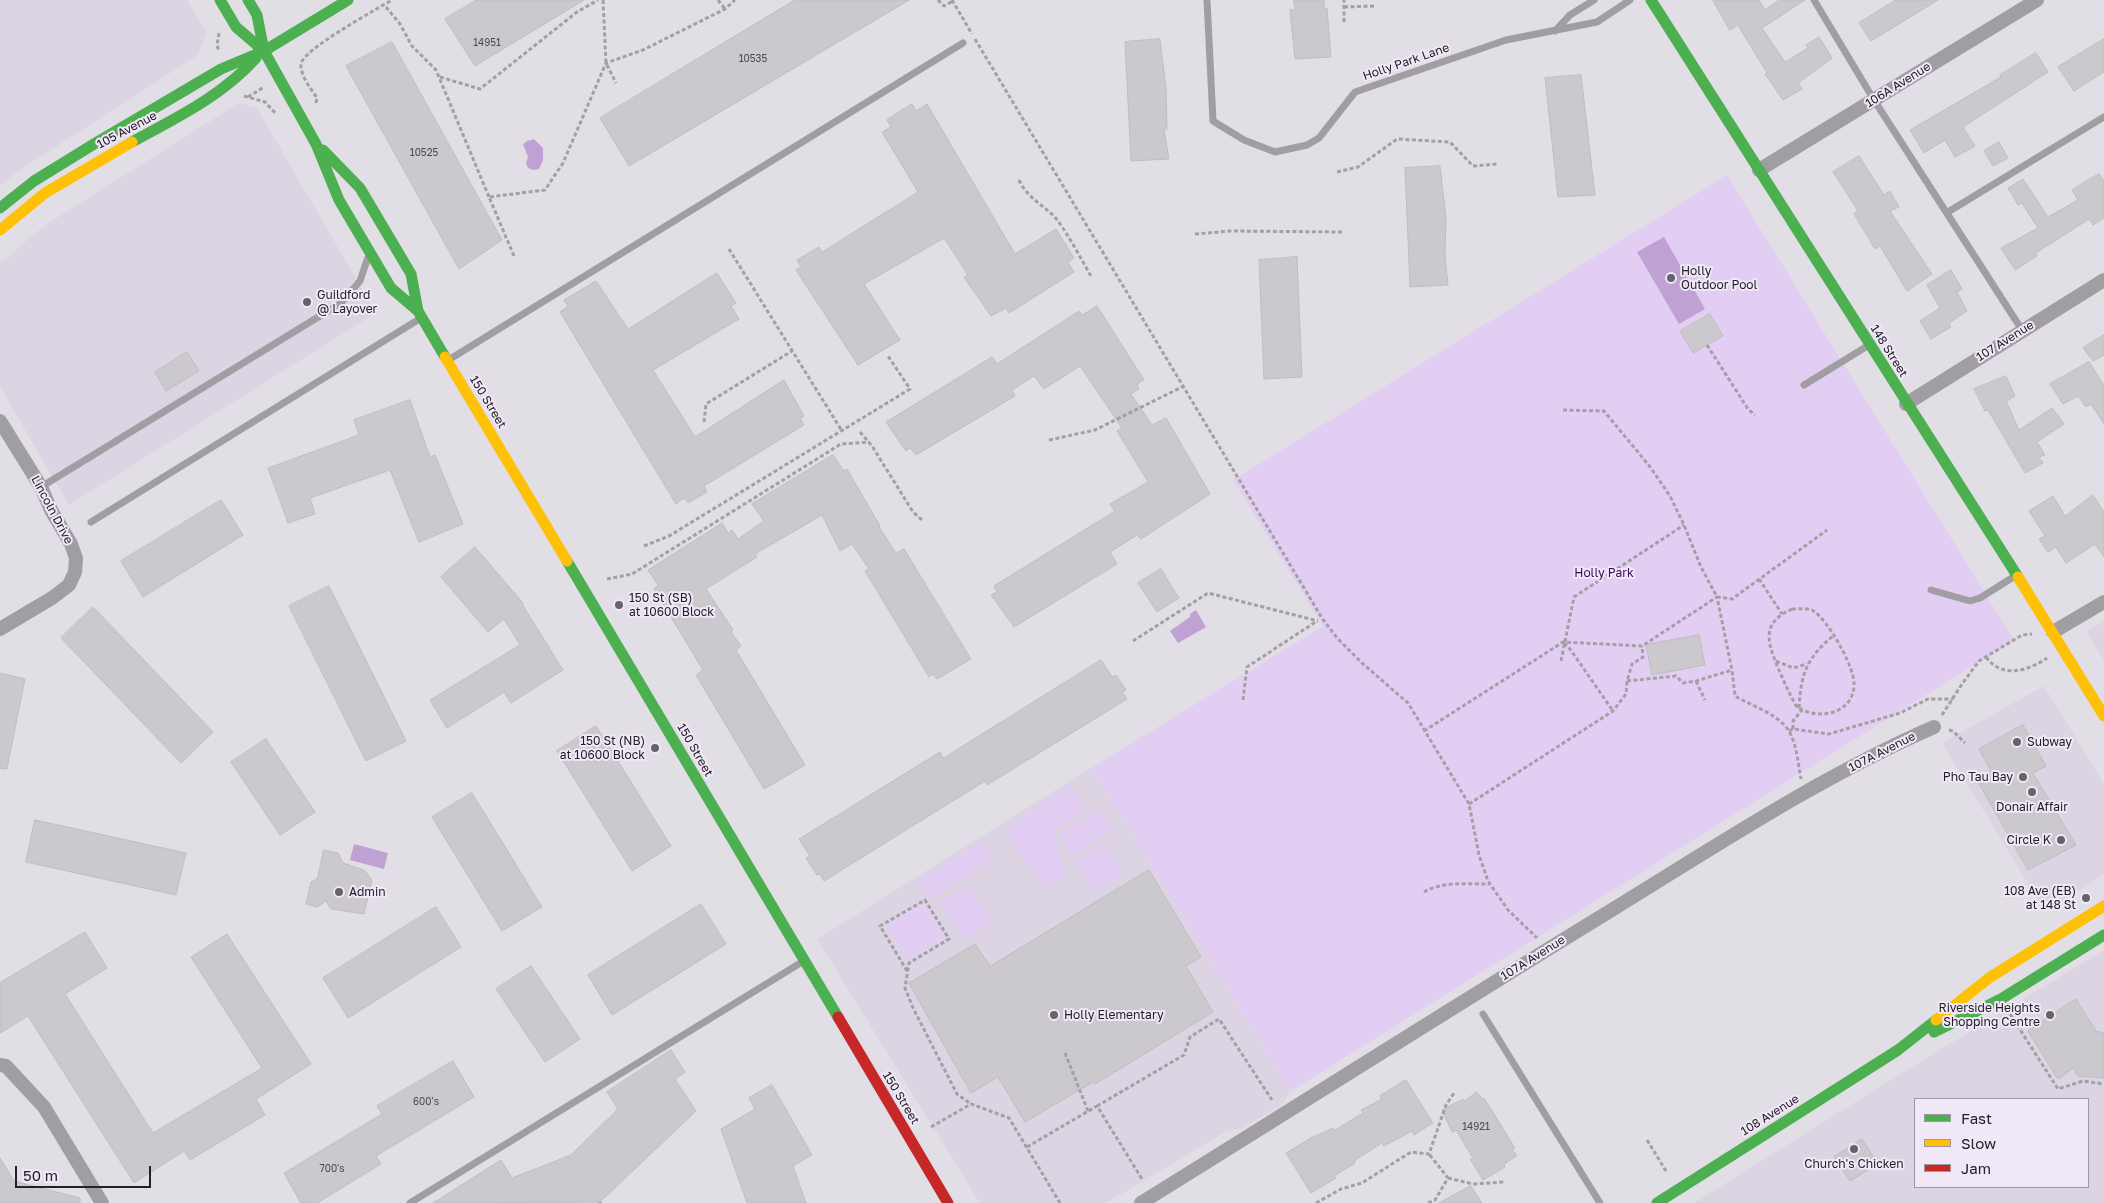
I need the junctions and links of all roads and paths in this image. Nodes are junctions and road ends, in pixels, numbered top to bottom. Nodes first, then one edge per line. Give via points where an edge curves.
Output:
1 (220, 0) edge
2 (248, 0) edge
3 (348, 0) edge
4 (392, 0) edge
5 (598, 0) edge
6 (603, 0) edge
7 (718, 0) edge
8 (735, 0) edge
9 (938, 0) edge
10 (1207, 0) edge
11 (1344, 0) edge
12 (1594, 0) edge
13 (1630, 0) edge
14 (1651, 0) edge
15 (1814, 0) edge
16 (2037, 0) edge
17 (953, 1) edge
18 (1375, 6) dead end
19 (1344, 7) junction
20 (386, 8) dead end
21 (724, 8) junction
22 (1344, 22) dead end
23 (1555, 31) junction
24 (963, 43) dead end
25 (264, 51) junction
26 (606, 63) junction
27 (300, 66) dead end
28 (439, 77) junction
29 (616, 83) dead end
30 (261, 88) dead end
31 (247, 97) dead end
32 (1874, 100) junction
33 (2104, 117) edge
34 (316, 144) junction
35 (1497, 164) dead end
36 (1760, 170) junction
37 (1337, 172) dead end
38 (1018, 180) dead end
39 (489, 197) junction
40 (0, 208) edge
41 (1948, 212) junction
42 (0, 230) edge
43 (1344, 232) dead end
44 (1195, 234) dead end
45 (369, 249) junction
46 (729, 249) dead end
47 (514, 256) dead end
48 (1091, 276) dead end
49 (2104, 280) edge
50 (420, 314) junction
51 (2022, 330) junction
52 (1869, 344) junction
53 (1707, 345) dead end
54 (792, 351) junction
55 (888, 356) dead end
56 (447, 361) junction
57 (1804, 385) dead end
58 (1184, 386) junction
59 (1906, 404) junction
60 (1563, 410) dead end
61 (1755, 415) dead end
62 (0, 421) edge
63 (704, 422) dead end
64 (842, 431) junction
65 (860, 432) dead end
66 (1049, 440) dead end
67 (869, 442) junction
68 (41, 487) junction
69 (922, 520) dead end
70 (91, 522) dead end
71 (1684, 525) junction
72 (1827, 530) dead end
73 (644, 546) dead end
74 (2016, 575) junction
75 (607, 579) dead end
76 (1759, 579) junction
77 (1931, 590) dead end
78 (1717, 597) junction
79 (2104, 602) edge
80 (1782, 614) junction
81 (1320, 619) junction
82 (0, 629) edge
83 (2052, 632) junction
84 (1834, 634) junction
85 (1133, 641) dead end
86 (1563, 642) junction
87 (1642, 646) junction
88 (1986, 658) junction
89 (2048, 658) dead end
90 (1775, 660) junction
91 (1560, 661) dead end
92 (1808, 664) junction
93 (1732, 670) junction
94 (1627, 681) junction
95 (1696, 681) junction
96 (1953, 699) junction
97 (1244, 700) dead end
98 (1704, 700) dead end
99 (1800, 709) junction
100 (1613, 711) junction
101 (2104, 716) edge
102 (1934, 727) junction
103 (1791, 730) junction
104 (1424, 731) junction
105 (1965, 743) dead end
106 (1802, 785) dead end
107 (1469, 804) junction
108 (1490, 884) junction
109 (1424, 892) dead end
110 (2104, 906) edge
111 (2104, 935) edge
112 (1538, 940) dead end
113 (804, 961) junction
114 (907, 971) junction
115 (2001, 999) junction
116 (1483, 1014) dead end
117 (1898, 1050) junction
118 (1064, 1053) dead end
119 (0, 1065) edge
120 (2104, 1084) edge
121 (1454, 1093) dead end
122 (1272, 1100) dead end
123 (971, 1104) junction
124 (1097, 1106) junction
125 (1088, 1111) junction
126 (931, 1127) dead end
127 (1647, 1140) dead end
128 (1027, 1148) junction
129 (1429, 1154) junction
130 (1046, 1170) dead end
131 (1666, 1171) dead end
132 (1042, 1172) junction
133 (1448, 1178) junction
134 (1142, 1179) dead end
135 (1505, 1182) dead end
136 (102, 1203) edge
137 (410, 1203) edge
138 (948, 1203) edge
139 (1060, 1203) edge
140 (1141, 1203) edge
141 (1316, 1203) edge
142 (1428, 1203) edge
143 (1600, 1203) edge
144 (1657, 1203) edge

1 - 25 main road, 150 Street via 236,27
2 - 25 main road, 150 Street via 257,15
3 - 25 main road, 105 Avenue
4 - 27 path via 313,49 302,59
5 - 28 path via 577,12 480,88
6 - 26 path
7 - 21 path
8 - 21 path
9 - 17 path via 944,6
10 - 23 lane, Holly Park Lane via 1213,121 1244,140 1275,152 1307,145 1319,138 1355,92 1506,40
11 - 19 path
12 - 23 lane via 1570,15
13 - 23 lane, Holly Park Lane via 1596,22
14 - 36 main road, 148 Street
15 - 32 lane
16 - 32 street, 106A Avenue
17 - 58 path
18 - 19 path
19 - 22 path
20 - 28 path via 400,24 412,46
21 - 26 path via 643,50
24 - 56 lane
25 - 34 main road, 150 Street
25 - 40 main road, 105 Avenue via 221,69 94,144 34,181
25 - 42 main road, 105 Avenue via 224,88 44,193
26 - 29 path
26 - 39 path via 563,163 545,190
28 - 39 path
30 - 31 path
32 - 36 street, 106A Avenue
32 - 41 lane
33 - 41 lane
34 - 45 main road, 150 Street via 339,200
34 - 50 main road, 150 Street via 360,188 411,274
35 - 37 path via 1473,166 1450,142 1397,139 1358,167
36 - 52 main road, 148 Street
38 - 48 path via 1023,189 1054,217
39 - 47 path
41 - 51 lane
43 - 44 path
45 - 50 main road, 150 Street via 391,288
45 - 68 lane via 360,281 341,303
46 - 54 path
49 - 51 street, 107 Avenue
50 - 56 main road, 150 Street
50 - 70 lane
51 - 59 street, 107 Avenue
52 - 57 lane
52 - 59 main road, 148 Street
53 - 61 path
54 - 63 path via 706,404
54 - 64 path
55 - 64 path via 910,389
56 - 113 main road, 150 Street
58 - 66 path via 1095,430
58 - 81 path
59 - 74 main road, 148 Street
60 - 71 path via 1604,411 1651,468
62 - 68 street, Lincoln Drive
64 - 73 path via 669,536
65 - 67 path
67 - 69 path via 913,512
67 - 75 path via 841,444 632,574
68 - 82 street, Lincoln Drive via 72,544 75,572 69,585 52,598
71 - 78 path
71 - 86 path via 1574,597
72 - 76 path
74 - 77 lane via 1970,601
74 - 83 main road, 148 Street
76 - 78 path via 1732,599
76 - 80 path
78 - 87 path
78 - 93 path
79 - 83 street
80 - 84 path via 1792,609 1812,610
80 - 90 path via 1774,622 1768,641
81 - 85 path via 1208,593
81 - 97 path via 1247,667
81 - 104 path via 1362,663 1408,703
83 - 88 path via 2022,635
83 - 101 main road, 148 Street
84 - 92 path
84 - 99 path via 1853,673 1852,694 1844,707 1834,713 1816,715
86 - 87 path
86 - 91 path
86 - 100 path
86 - 104 path
87 - 94 path via 1642,657 1632,664
88 - 89 path via 2002,670 2017,672
88 - 96 path via 1979,661
90 - 92 path via 1793,668
90 - 99 path via 1792,699
92 - 99 path via 1803,672
93 - 95 path
93 - 103 path via 1735,696
94 - 95 path via 1676,676 1683,683
94 - 100 path via 1626,694
95 - 98 path
96 - 102 path
96 - 103 path via 1928,699 1900,713 1829,734
99 - 103 path
100 - 107 path
102 - 105 path via 1953,731
102 - 140 street, 107A Avenue via 1803,793
103 - 106 path
104 - 107 path
107 - 108 path via 1479,855
108 - 109 path via 1453,885
108 - 112 path via 1508,910
110 - 117 main road, 108 Avenue via 1989,978
111 - 115 main road, 108 Avenue
113 - 137 lane
113 - 138 main road, 150 Street
114 - 114 path via 909,963 950,939 925,900 880,926
114 - 123 path via 905,988 913,1008 957,1094
115 - 117 main road, 108 Avenue
115 - 120 path via 2058,1089 2083,1081
116 - 143 lane
117 - 144 main road, 108 Avenue
118 - 125 path
119 - 136 street via 6,1066 44,1107
121 - 129 path via 1446,1105
122 - 124 path via 1219,1020 1190,1037 1184,1054
123 - 126 path
123 - 128 path via 1010,1118
124 - 125 path
124 - 134 path
125 - 128 path
127 - 131 path
128 - 132 path
129 - 133 path
129 - 141 path via 1411,1152 1362,1183 1341,1189
130 - 132 path
132 - 139 path
133 - 135 path via 1473,1184
133 - 142 path via 1435,1200

